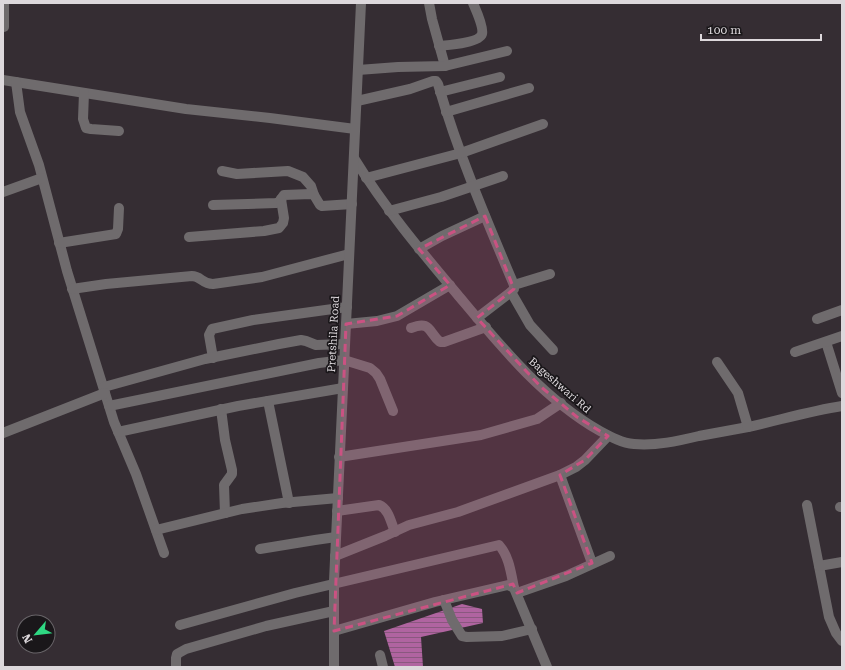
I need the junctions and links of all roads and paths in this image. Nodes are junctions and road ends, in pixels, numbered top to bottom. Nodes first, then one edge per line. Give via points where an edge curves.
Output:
1 (4, 3) edge
2 (361, 3) edge
3 (429, 3) edge
4 (473, 3) edge
5 (4, 27) dead end
6 (439, 46) junction
7 (506, 50) dead end
8 (445, 66) junction
9 (358, 70) junction
10 (500, 77) dead end
11 (3, 80) edge
12 (16, 82) junction
13 (529, 88) dead end
14 (84, 92) junction
15 (440, 92) junction
16 (357, 101) junction
17 (446, 112) junction
18 (543, 124) dead end
19 (355, 129) junction
20 (119, 132) dead end
21 (461, 153) junction
22 (354, 158) junction
23 (222, 171) dead end
24 (503, 176) dead end
25 (42, 178) junction
26 (366, 178) junction
27 (473, 187) junction
28 (3, 192) edge
29 (314, 195) junction
30 (281, 199) junction
31 (352, 204) junction
32 (213, 205) dead end
33 (119, 208) dead end
34 (389, 211) junction
35 (485, 216) junction
36 (189, 237) dead end
37 (59, 243) junction
38 (419, 249) junction
39 (349, 254) junction
40 (550, 274) dead end
41 (450, 285) junction
42 (72, 289) junction
43 (513, 289) junction
44 (347, 307) junction
45 (842, 310) edge
46 (477, 318) junction
47 (817, 319) dead end
48 (346, 324) junction
49 (411, 328) dead end
50 (486, 328) junction
51 (842, 336) edge
52 (826, 342) junction
53 (345, 344) junction
54 (553, 350) dead end
55 (795, 352) dead end
56 (213, 358) junction
57 (344, 360) junction
58 (717, 362) dead end
59 (343, 388) junction
60 (104, 390) junction
61 (842, 393) edge
62 (268, 401) junction
63 (561, 403) junction
64 (109, 406) junction
65 (842, 406) edge
66 (221, 410) junction
67 (393, 411) dead end
68 (748, 427) junction
69 (118, 432) junction
70 (3, 433) edge
71 (608, 436) junction
72 (340, 458) junction
73 (560, 475) junction
74 (338, 498) junction
75 (289, 503) junction
76 (807, 505) dead end
77 (337, 511) junction
78 (225, 513) junction
79 (156, 530) junction
80 (395, 532) junction
81 (336, 538) junction
82 (260, 549) dead end
83 (164, 553) dead end
84 (335, 556) junction
85 (610, 556) dead end
86 (842, 562) edge
87 (592, 563) junction
88 (820, 566) junction
89 (334, 584) junction
90 (516, 590) junction
91 (444, 600) junction
92 (334, 611) junction
93 (180, 625) dead end
94 (532, 629) junction
95 (334, 631) junction
96 (839, 632) edge
97 (842, 642) edge
98 (380, 655) dead end
99 (176, 667) edge
100 (334, 667) edge
101 (383, 667) edge
102 (547, 667) edge

1 - 5 street
2 - 9 street, Pretshila Road
3 - 6 street
4 - 6 street via 482,28 480,36 462,43
6 - 8 street
7 - 8 street
8 - 9 street
9 - 16 street, Pretshila Road
10 - 15 street
11 - 12 street
12 - 14 street
12 - 25 street via 20,112
13 - 17 street
14 - 19 street via 186,109
14 - 20 street via 83,119 86,128
15 - 16 street via 438,84 433,81
15 - 17 street
16 - 19 street, Pretshila Road
17 - 21 street
18 - 21 street
19 - 22 street, Pretshila Road
21 - 26 street
21 - 27 street
22 - 26 street, Bageshwari Rd
22 - 31 street, Pretshila Road
23 - 29 street via 237,174 288,172 303,177
24 - 27 street
25 - 28 street
25 - 37 street
26 - 34 street, Bageshwari Rd
27 - 34 street
27 - 35 street
29 - 30 street via 284,195
29 - 31 street via 322,206
30 - 32 street via 272,204
30 - 36 street via 284,218 278,228
31 - 39 street, Pretshila Road
33 - 37 street via 116,234
34 - 38 street, Bageshwari Rd
35 - 38 street
35 - 43 street
37 - 42 street
38 - 41 street, Bageshwari Rd
39 - 42 street via 262,277 213,284 207,284 192,276
39 - 44 street, Pretshila Road
40 - 43 street
41 - 46 street, Bageshwari Rd
41 - 48 street via 397,316
42 - 60 street
43 - 46 street
43 - 54 street via 530,325
44 - 48 street, Pretshila Road
44 - 56 street via 266,318 212,329 209,335
45 - 47 street
46 - 50 street, Bageshwari Rd
48 - 53 street, Pretshila Road
49 - 50 street via 424,324 440,342 444,342
50 - 63 street, Bageshwari Rd via 520,366
51 - 52 street
52 - 55 street
52 - 61 street
53 - 56 street via 316,345 301,340
53 - 57 street, Pretshila Road
56 - 60 street
57 - 59 street, Pretshila Road
57 - 64 street
57 - 67 street via 376,373
58 - 68 street via 738,393
59 - 62 street
59 - 72 street, Pretshila Road
60 - 64 street
60 - 70 street
62 - 66 street
62 - 75 street
63 - 71 street, Bageshwari Rd via 577,417
63 - 72 street via 537,419 481,435
64 - 69 street
65 - 68 street, Bageshwari Rd via 813,410
66 - 69 street
66 - 78 street via 232,470 224,485
68 - 71 street, Bageshwari Rd via 651,444 633,444
69 - 79 street
71 - 73 street via 585,460
72 - 74 street, Pretshila Road
73 - 80 street via 458,512 409,525
73 - 87 street
74 - 75 street
74 - 77 street, Pretshila Road
75 - 78 street
76 - 88 street
77 - 80 street via 384,507
77 - 81 street, Pretshila Road
78 - 79 street
79 - 83 street
80 - 84 street
81 - 82 street
81 - 84 street, Pretshila Road
84 - 89 street, Pretshila Road
85 - 87 street
86 - 88 street
87 - 90 street via 566,576
88 - 96 street via 829,617
89 - 90 street via 499,545 507,560
89 - 92 street, Pretshila Road
89 - 93 street
90 - 91 street via 508,585
90 - 94 street
91 - 94 street via 462,636 502,636
91 - 95 street
92 - 95 street, Pretshila Road
92 - 99 street via 266,626 186,649 177,654
94 - 102 street
95 - 100 street, Pretshila Road
96 - 97 street
98 - 101 street

